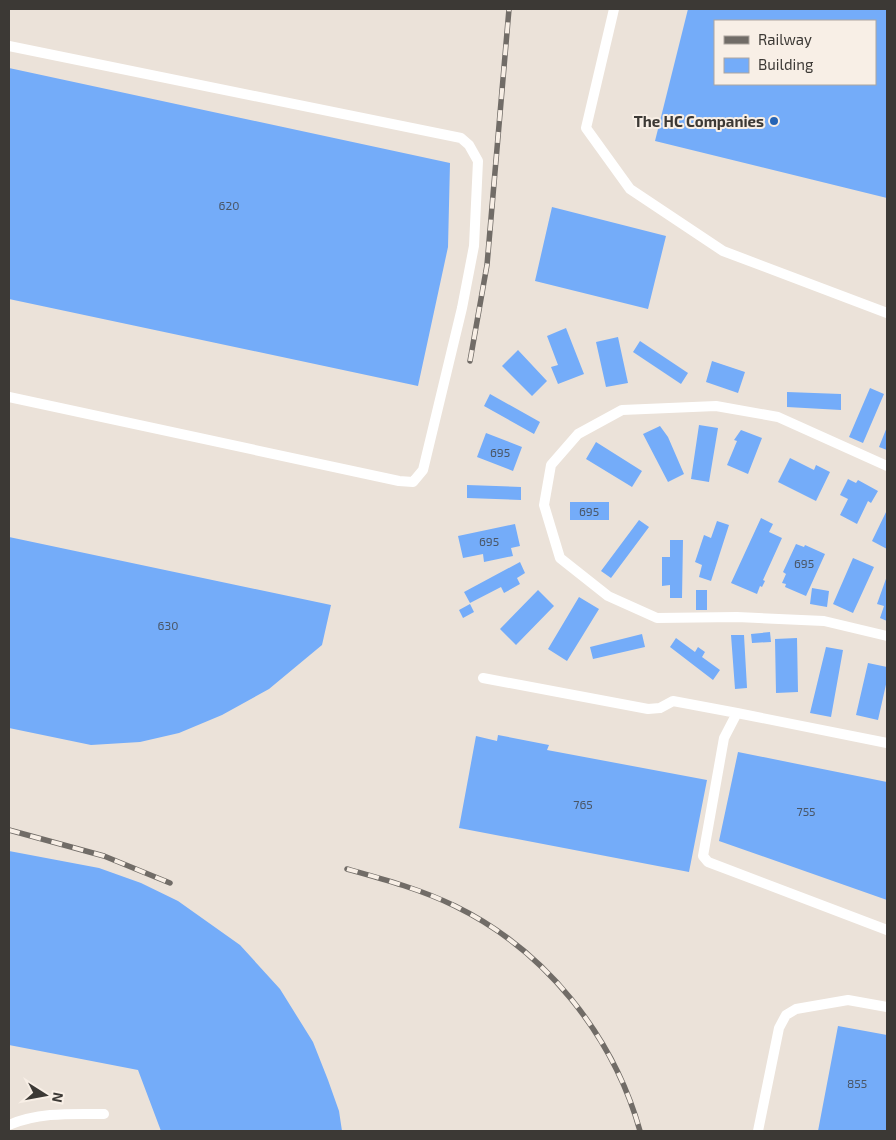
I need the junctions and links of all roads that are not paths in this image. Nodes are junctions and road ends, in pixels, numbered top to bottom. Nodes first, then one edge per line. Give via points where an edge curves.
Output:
1 (614, 9) edge
2 (9, 46) edge
3 (887, 313) edge
4 (9, 397) edge
5 (887, 466) edge
6 (887, 636) edge
7 (483, 678) dead end
8 (737, 713) junction
9 (887, 743) edge
10 (887, 930) edge
11 (887, 1007) edge
12 (104, 1114) dead end
13 (9, 1126) edge
14 (758, 1131) edge

1 - 3 lane via 586,128 630,189 723,251
2 - 4 lane via 461,138 470,145 478,161 474,246 462,308 423,470 414,482
5 - 6 lane via 778,417 716,406 622,410 578,434 551,465 544,505 560,558 608,596 657,618 824,621
7 - 8 lane via 648,709 673,702
8 - 9 lane
8 - 10 lane via 724,738 702,856 708,862
11 - 14 lane via 848,1000 796,1009 786,1015 778,1028
12 - 13 lane via 58,1114

